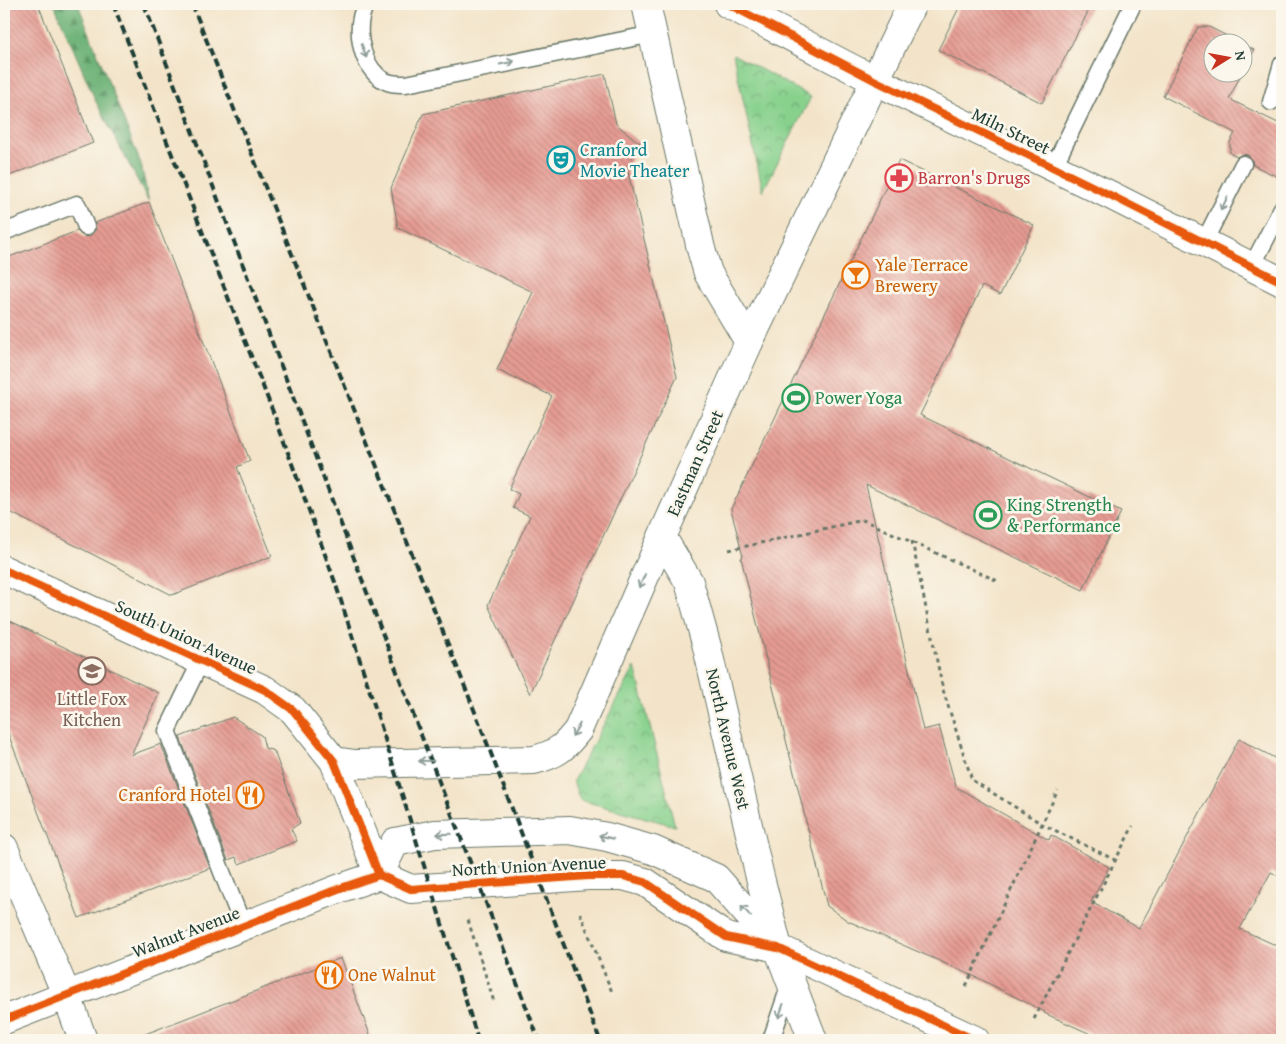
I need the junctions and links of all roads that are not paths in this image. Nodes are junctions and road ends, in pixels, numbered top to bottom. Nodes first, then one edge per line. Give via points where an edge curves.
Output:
1 (366, 4) edge
2 (646, 4) edge
3 (728, 4) edge
4 (912, 4) edge
5 (1133, 4) edge
6 (653, 34) junction
7 (1282, 64) edge
8 (874, 80) junction
9 (1271, 102) dead end
10 (1243, 164) dead end
11 (1053, 168) junction
12 (1282, 208) edge
13 (86, 227) dead end
14 (4, 232) edge
15 (1204, 242) junction
16 (1252, 266) junction
17 (1282, 282) edge
18 (749, 342) junction
19 (662, 537) junction
20 (4, 570) edge
21 (201, 661) junction
22 (334, 761) junction
23 (4, 848) edge
24 (379, 875) junction
25 (243, 926) junction
26 (778, 948) junction
27 (791, 981) junction
28 (67, 996) junction
29 (4, 1020) edge
30 (83, 1040) edge
31 (771, 1040) edge
32 (813, 1040) edge
33 (975, 1040) edge

1 -> 6 lane via 360,26 363,50 374,72 392,84 406,84
2 - 6 street
3 - 8 street, Miln Street
4 - 8 street, Eastman Street
5 - 11 lane
6 - 18 street via 708,273
7 - 9 lane
8 - 11 street, Miln Street
8 - 18 street, Eastman Street
10 -> 15 lane
11 - 15 street, Miln Street
12 - 16 lane
13 - 14 lane via 77,204
15 - 16 street, Miln Street
16 - 17 street, Miln Street
18 - 19 street, Eastman Street
19 -> 22 street, Eastman Street via 578,730 566,746 534,760 355,764
19 - 26 street, North Avenue West via 690,582
20 - 21 street, South Union Avenue
21 - 22 street, South Union Avenue via 265,690 292,710
21 - 25 lane via 167,731
22 - 24 street, South Union Avenue
23 - 28 street
24 - 25 street, Walnut Avenue
24 - 26 street, North Union Avenue via 411,889 622,876 645,882 726,936
26 -> 24 street, North Union Avenue via 716,878 653,850 570,830 435,834 395,842
25 - 28 street, Walnut Avenue
26 - 27 street
26 - 33 street, North Union Avenue
27 -> 31 lane
27 - 32 street
28 - 29 street, Walnut Avenue
28 - 30 street

